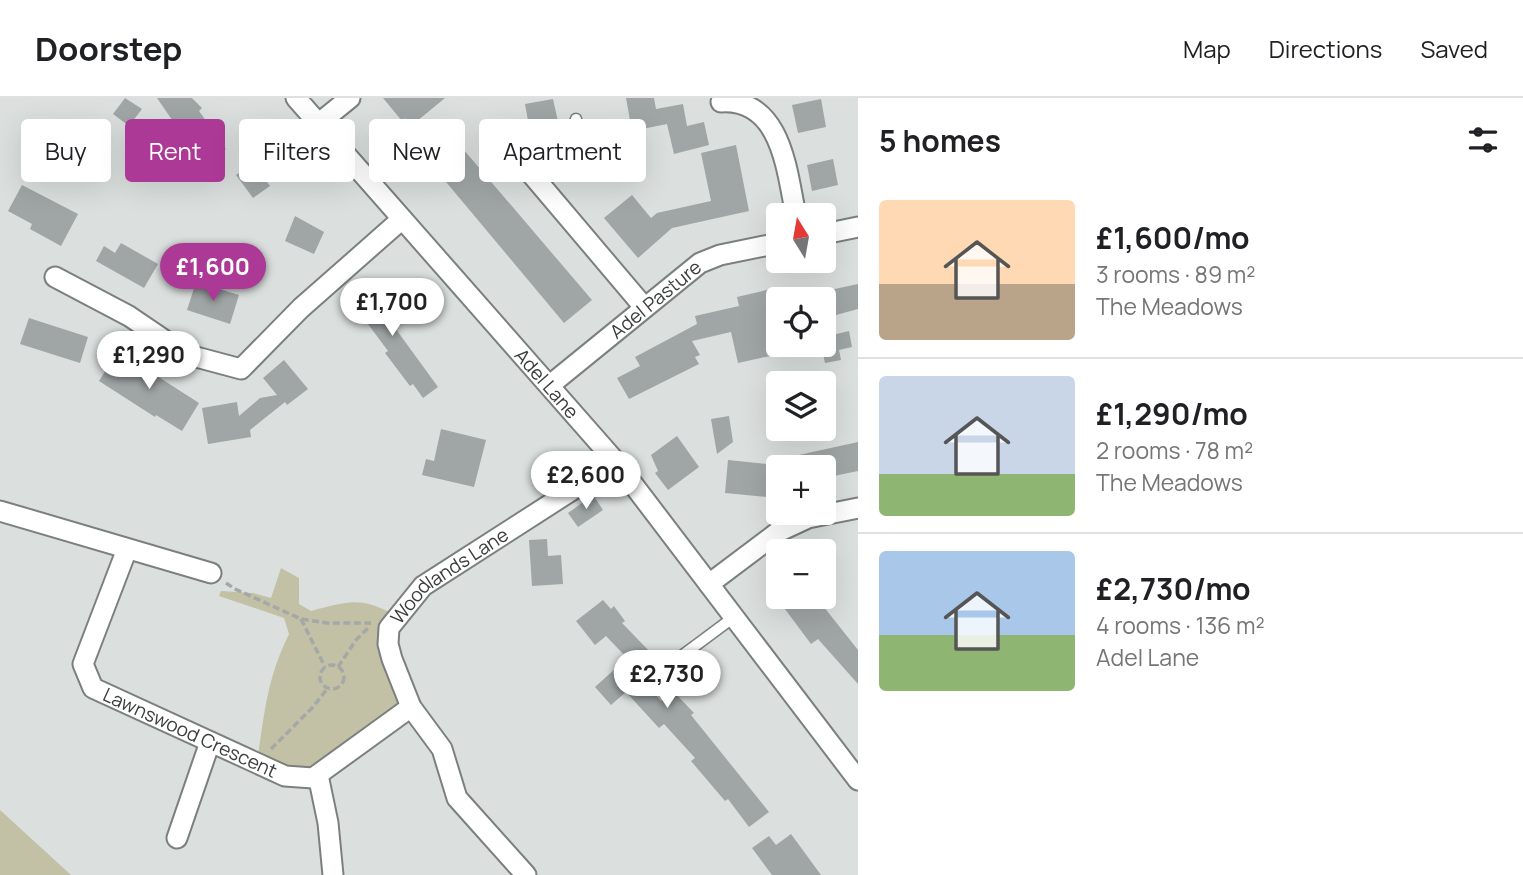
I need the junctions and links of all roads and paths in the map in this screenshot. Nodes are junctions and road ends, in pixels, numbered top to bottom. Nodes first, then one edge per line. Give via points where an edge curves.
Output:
1 (296, 98) edge
2 (350, 98) edge
3 (721, 102) dead end
4 (314, 119) edge
5 (324, 119) edge
6 (355, 166) edge
7 (539, 183) edge
8 (793, 203) edge
9 (402, 219) junction
10 (858, 227) edge
11 (836, 231) edge
12 (766, 246) edge
13 (55, 277) dead end
14 (645, 307) junction
15 (550, 386) junction
16 (617, 462) junction
17 (858, 508) edge
18 (0, 511) edge
19 (127, 549) junction
20 (211, 573) joint
21 (709, 584) junction
22 (734, 617) junction
23 (301, 619) junction
24 (381, 626) junction
25 (653, 666) dead end
26 (325, 667) junction
27 (338, 667) junction
28 (327, 689) junction
29 (411, 706) junction
30 (210, 742) junction
31 (257, 763) junction
32 (318, 775) junction
33 (858, 780) edge
34 (177, 838) dead end
35 (333, 875) edge
36 (526, 875) edge

1 - 4 street, Adel Lane
2 - 5 street
3 - 8 street via 751,103 765,111 777,131
6 - 9 street, Adel Lane
7 - 14 street
9 - 13 street via 301,308 241,369 185,354 129,316
9 - 15 street, Adel Lane
10 - 11 street
12 - 14 street, Adel Pasture via 700,262
14 - 15 street, Adel Pasture
15 - 16 street, Adel Lane
16 - 21 street, Adel Lane
16 - 24 street, Woodlands Lane via 423,586
17 - 21 street via 808,518 778,532
18 - 19 street
19 - 20 street
19 - 30 street, Lawnswood Crescent via 83,664 93,688
20 - 23 path
21 - 22 street, Adel Lane
22 - 25 lane via 664,669
22 - 33 street, Adel Lane
23 - 24 path
23 - 26 path
24 - 27 path via 356,640
24 - 29 street, Woodlands Lane
26 - 27 path
26 - 28 path via 319,678
27 - 28 path via 343,683
28 - 31 path
29 - 32 street
29 - 36 street, Woodlands Lane via 442,749 457,797
30 - 31 street, Lawnswood Crescent
30 - 34 street
31 - 32 street, Lawnswood Crescent via 285,776
32 - 35 street

